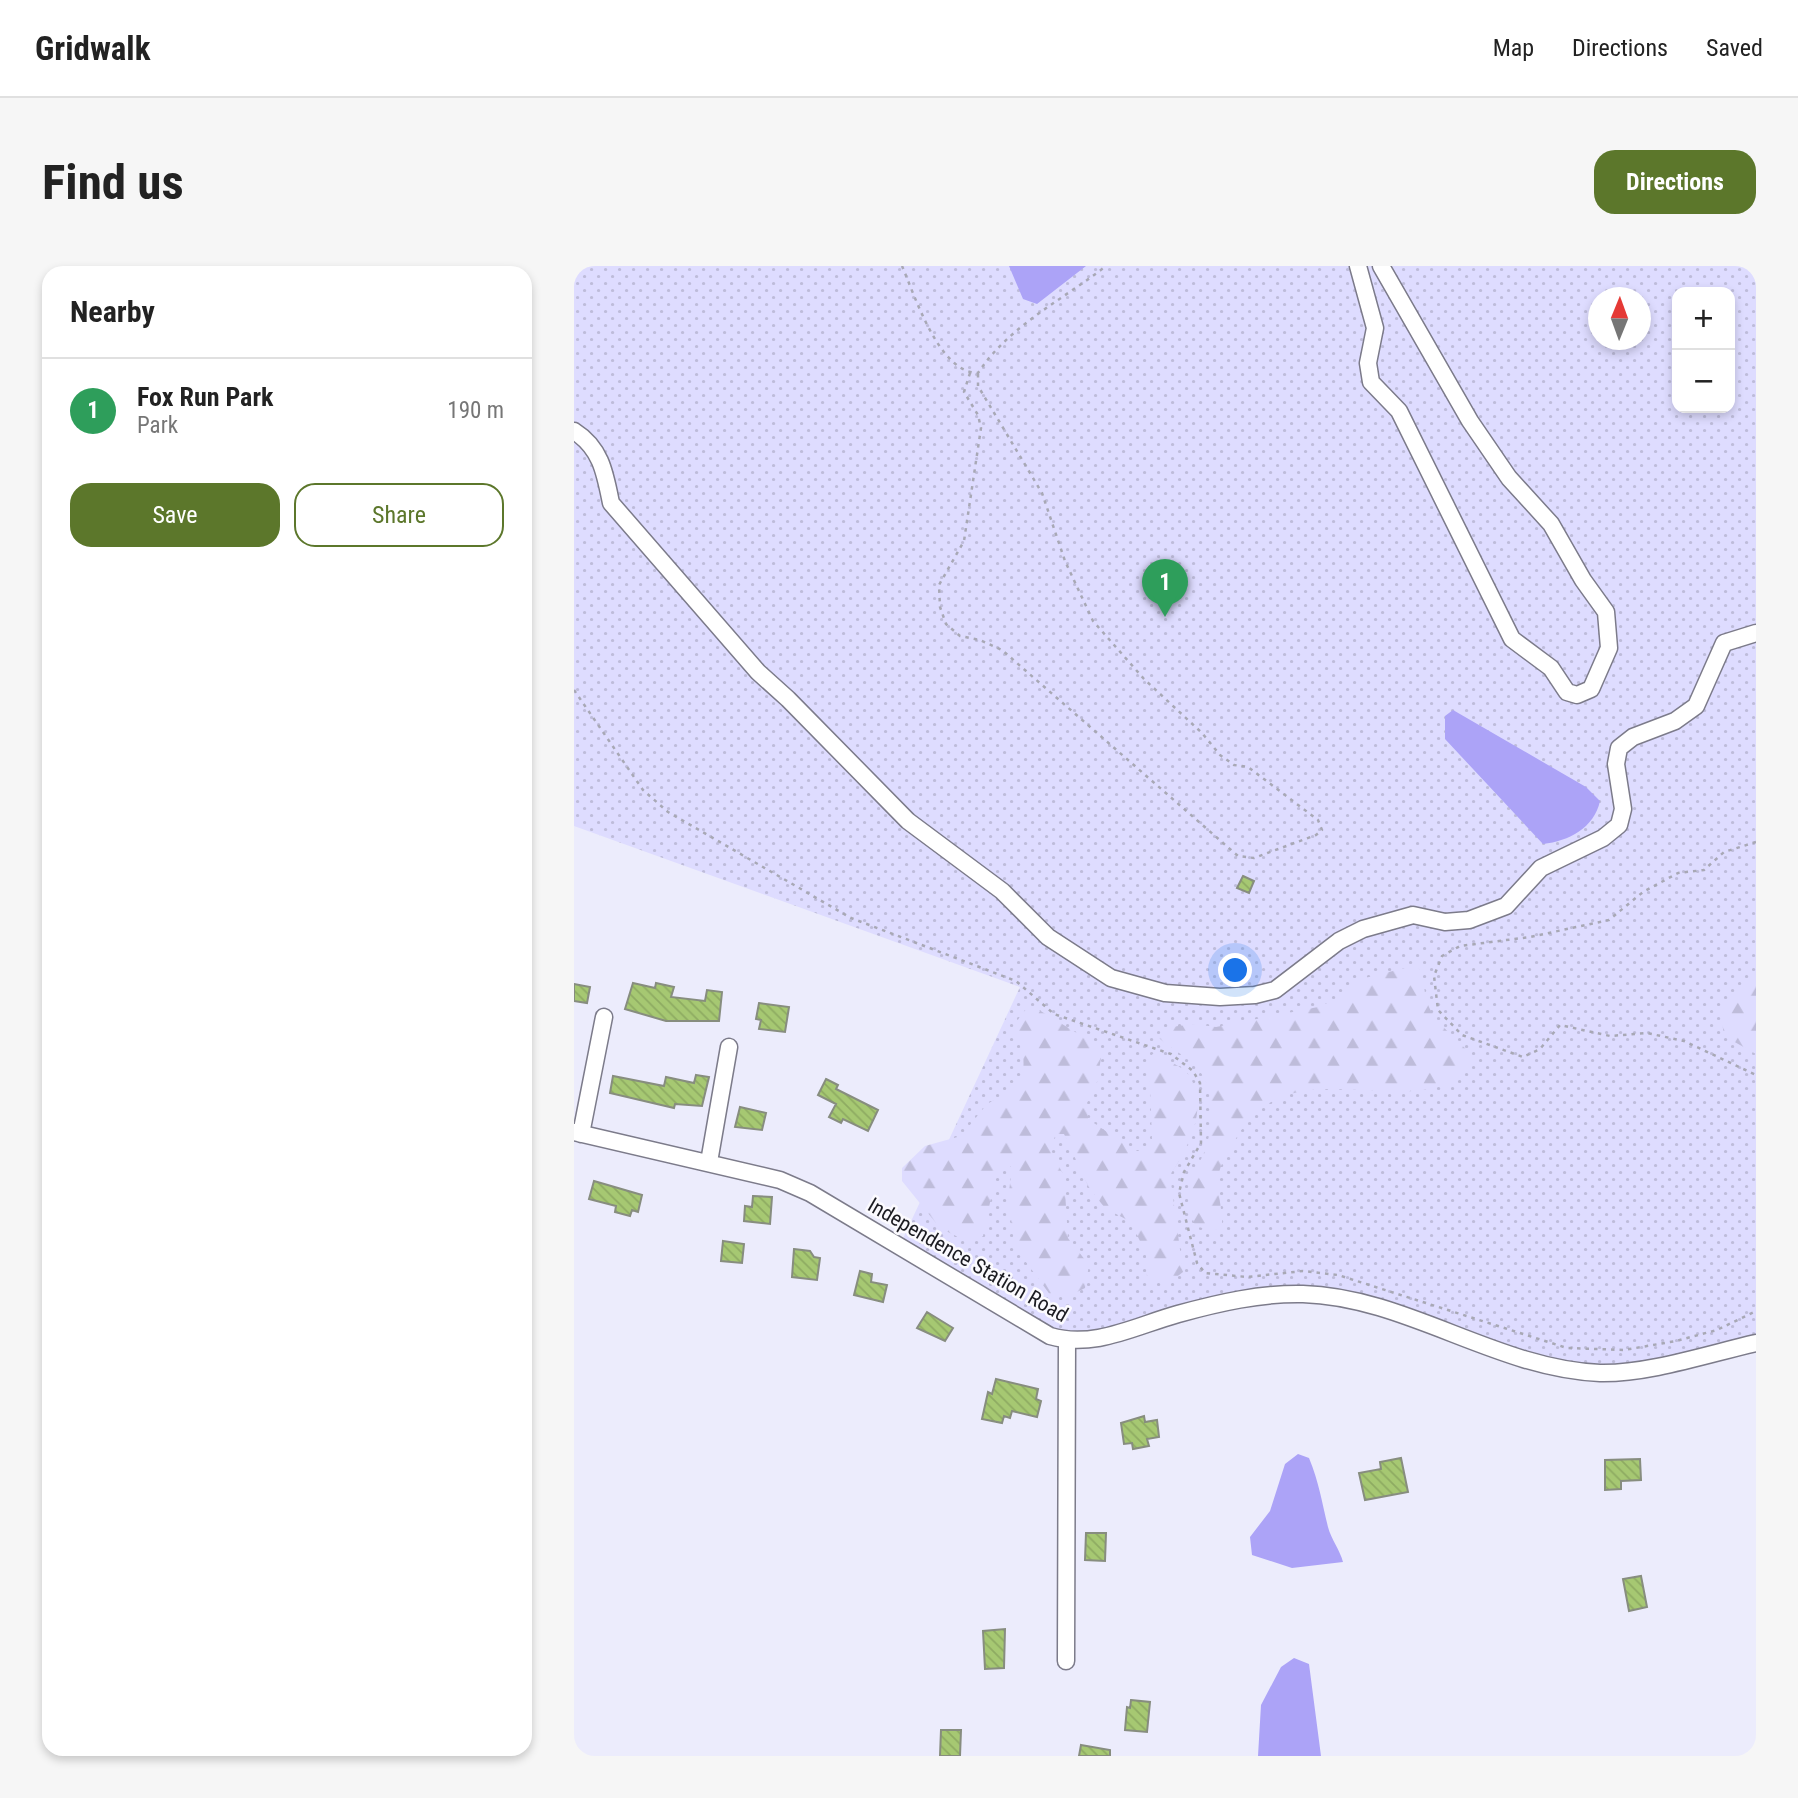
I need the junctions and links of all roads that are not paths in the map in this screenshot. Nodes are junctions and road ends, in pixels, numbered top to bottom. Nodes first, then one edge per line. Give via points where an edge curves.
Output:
1 (1359, 266) edge
2 (1381, 266) edge
3 (574, 431) edge
4 (1756, 633) edge
5 (604, 1017) dead end
6 (729, 1047) dead end
7 (578, 1133) edge
8 (709, 1162) junction
9 (1068, 1341) junction
10 (1756, 1343) edge
11 (1066, 1661) dead end

1 - 2 street via 1375,328 1368,363 1371,382 1399,411 1512,639 1551,668 1567,692 1577,695 1591,690 1609,648 1606,612 1551,524 1509,478 1470,421
3 - 4 street via 595,446 611,503 758,672 872,788 908,821 1002,891 1048,937 1111,978 1165,993 1220,997 1275,990 1339,941 1363,929 1413,915 1444,922 1469,920 1506,906 1541,868 1603,838 1619,825 1623,809 1616,764 1619,748 1696,706 1724,643
5 - 7 street
6 - 8 street
7 - 8 street, Independence Station Road
8 - 9 street, Independence Station Road via 766,1175 810,1193 1050,1336
9 - 10 street, Independence Station Road via 1092,1340 1219,1303 1302,1294 1364,1305 1529,1358 1601,1373 1635,1370
9 - 11 street

